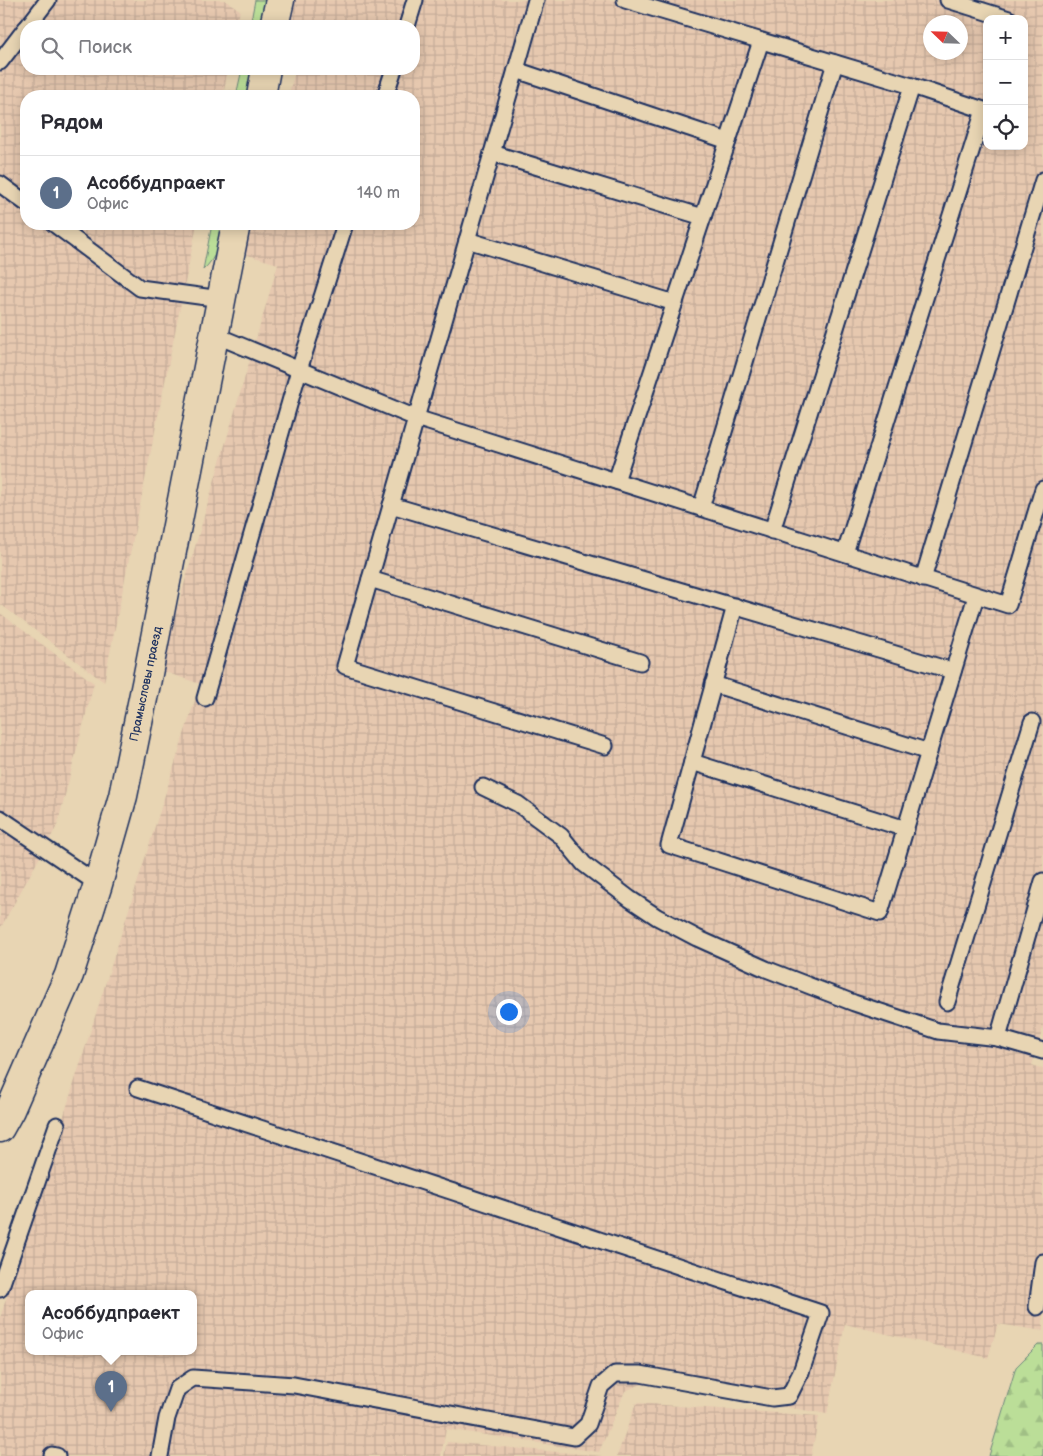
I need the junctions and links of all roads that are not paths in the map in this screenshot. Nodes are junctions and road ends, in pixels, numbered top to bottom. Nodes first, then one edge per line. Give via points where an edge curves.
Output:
1 (48, 0) edge
2 (280, 0) edge
3 (415, 0) edge
4 (536, 0) edge
5 (625, 0) edge
6 (948, 0) edge
7 (996, 15) edge
8 (32, 20) edge
9 (275, 20) edge
10 (409, 20) edge
11 (20, 36) edge
12 (761, 41) junction
13 (0, 62) edge
14 (835, 63) junction
15 (516, 70) junction
16 (265, 75) edge
17 (392, 75) edge
18 (912, 86) junction
19 (262, 90) edge
20 (387, 90) edge
21 (728, 141) junction
22 (492, 153) junction
23 (1043, 180) edge
24 (0, 184) edge
25 (20, 199) edge
26 (703, 216) junction
27 (62, 230) edge
28 (235, 230) edge
29 (343, 230) edge
30 (467, 240) junction
31 (222, 299) junction
32 (675, 303) junction
33 (214, 335) junction
34 (299, 370) junction
35 (416, 418) junction
36 (616, 481) junction
37 (1043, 489) edge
38 (391, 506) junction
39 (701, 508) junction
40 (772, 531) junction
41 (845, 553) junction
42 (370, 579) junction
43 (923, 579) junction
44 (976, 596) junction
45 (735, 606) junction
46 (640, 662) dead end
47 (953, 671) junction
48 (713, 684) junction
49 (205, 698) dead end
50 (1032, 722) dead end
51 (604, 746) dead end
52 (929, 752) junction
53 (692, 762) junction
54 (482, 787) dead end
55 (0, 818) edge
56 (906, 829) junction
57 (1043, 881) edge
58 (98, 884) junction
59 (947, 1002) dead end
60 (998, 1038) junction
61 (1043, 1051) edge
62 (138, 1088) dead end
63 (57, 1126) dead end
64 (0, 1128) edge
65 (1043, 1262) edge
66 (0, 1289) edge
67 (1037, 1307) dead end
68 (160, 1456) edge

1 - 8 lane
2 - 9 street
3 - 10 lane
4 - 15 lane
5 - 12 lane
6 - 7 lane
11 - 13 lane
12 - 14 lane
12 - 21 lane
14 - 18 lane
14 - 39 lane
15 - 21 lane
15 - 22 lane
16 - 19 street
17 - 20 lane
18 - 40 lane
18 - 41 lane via 984,110
21 - 26 lane
22 - 26 lane
22 - 30 lane
23 - 43 lane
24 - 25 lane
26 - 32 lane
27 - 31 lane via 140,288
28 - 31 street, Прамысловы праезд
29 - 34 lane
30 - 32 lane
30 - 35 lane
31 - 33 street, Прамысловы праезд
32 - 36 lane
33 - 34 lane
33 - 58 street, Прамысловы праезд via 123,796
34 - 35 lane
34 - 49 lane
35 - 36 lane
35 - 38 lane
36 - 39 lane
37 - 44 lane via 1008,605
38 - 42 lane
38 - 45 lane
39 - 40 lane
40 - 41 lane
41 - 43 lane
42 - 46 lane
42 - 51 lane via 345,666
43 - 44 lane
44 - 47 lane
45 - 47 lane
45 - 48 lane
47 - 52 lane
48 - 52 lane
48 - 53 lane
50 - 59 lane
52 - 56 lane
53 - 56 lane
53 - 56 lane via 669,845 880,913
54 - 60 lane via 526,809 561,836 584,864 630,899 697,938 774,973 929,1028
55 - 58 lane
57 - 60 lane
58 - 64 street, Прамысловы праезд via 69,975
60 - 61 lane
62 - 68 lane via 821,1313 801,1372 789,1396 772,1398 640,1374 615,1374 601,1386 588,1424 574,1437 294,1385 193,1378 177,1389 167,1418
63 - 66 lane
65 - 67 lane

